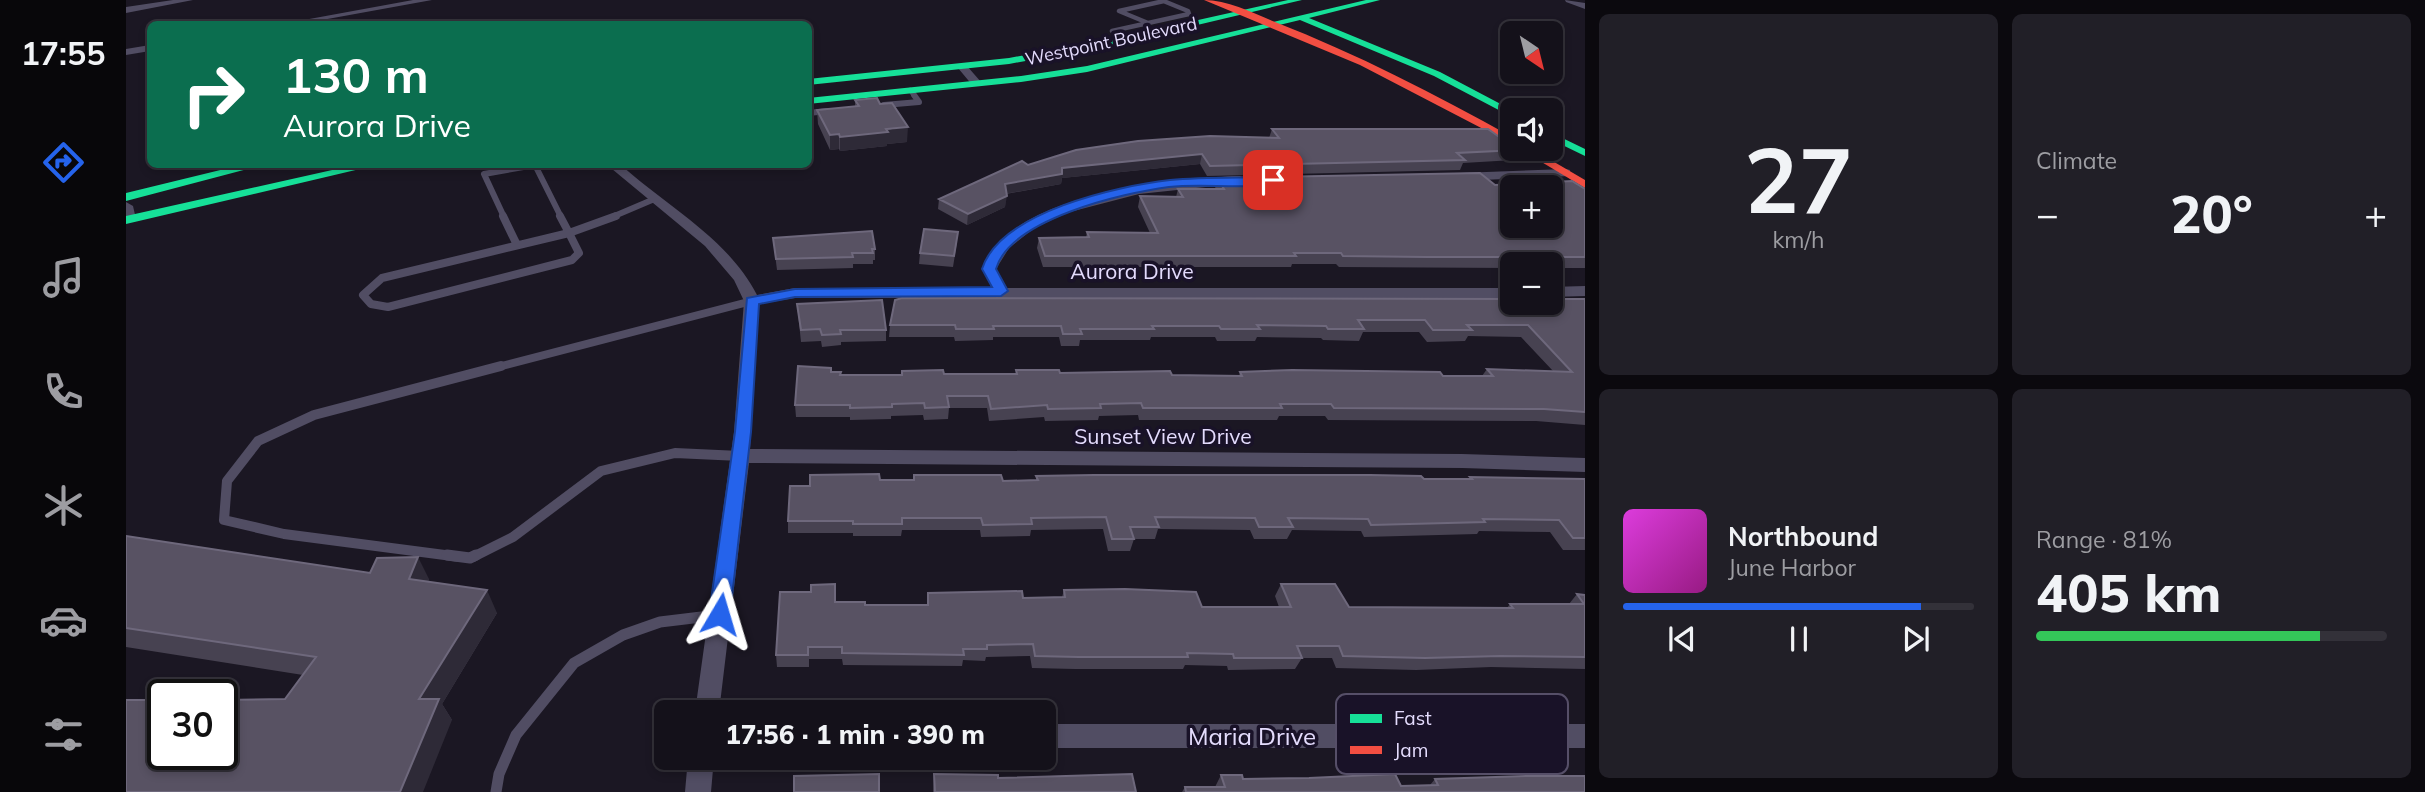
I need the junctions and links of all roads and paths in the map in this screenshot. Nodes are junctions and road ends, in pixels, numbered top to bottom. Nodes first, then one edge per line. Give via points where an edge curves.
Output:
1 (189, 0) edge
2 (428, 0) edge
3 (1207, 0) edge
4 (1298, 0) edge
5 (1376, 0) edge
6 (1569, 0) edge
7 (1163, 1) edge
8 (143, 4) edge
9 (1149, 4) junction
10 (1247, 6) edge
11 (1269, 6) junction
12 (1585, 6) edge
13 (1135, 7) junction
14 (1158, 8) dead end
15 (1340, 9) junction
16 (126, 10) edge
17 (1144, 11) dead end
18 (1171, 14) dead end
19 (1157, 16) dead end
20 (1179, 17) junction
21 (1301, 18) junction
22 (1212, 19) junction
23 (1165, 20) junction
24 (305, 21) edge
25 (1148, 23) junction
26 (1272, 24) junction
27 (1342, 34) junction
28 (1128, 38) junction
29 (147, 48) edge
30 (126, 52) edge
31 (962, 68) junction
32 (812, 82) edge
33 (977, 83) junction
34 (910, 90) junction
35 (812, 101) edge
36 (872, 107) edge
37 (1500, 108) edge
38 (835, 110) edge
39 (812, 113) edge
40 (1500, 134) edge
41 (1563, 142) edge
42 (1585, 153) edge
43 (1546, 161) edge
44 (245, 168) edge
45 (356, 168) edge
46 (518, 168) edge
47 (537, 168) edge
48 (616, 168) edge
49 (1566, 173) junction
50 (1442, 177) edge
51 (1248, 180) edge
52 (1585, 185) edge
53 (126, 197) edge
54 (652, 200) junction
55 (127, 215) edge
56 (570, 232) junction
57 (517, 245) junction
58 (1001, 291) junction
59 (1585, 291) edge
60 (1563, 292) edge
61 (1500, 293) edge
62 (752, 301) junction
63 (740, 456) junction
64 (1585, 464) edge
65 (720, 614) junction
66 (709, 700) edge
67 (1056, 736) edge
68 (1336, 736) edge
69 (700, 770) edge
70 (496, 792) edge
71 (698, 792) edge

1 - 8 street
2 - 24 street
3 - 10 main road
3 - 22 main road via 1216,9
4 - 11 main road, Westpoint Boulevard
5 - 15 main road, Westpoint Boulevard
6 - 12 street
7 - 9 lane
7 - 20 lane via 1188,11
8 - 16 street
9 - 13 lane
9 - 14 lane
10 - 11 main road, Westpoint Boulevard
10 - 22 main road, Westpoint Boulevard
10 - 26 main road
11 - 21 main road
13 - 17 lane
13 - 25 lane via 1119,11
15 - 21 main road, Westpoint Boulevard
15 - 27 main road via 1332,20
18 - 20 lane
19 - 23 lane
20 - 23 lane
21 - 26 main road, Westpoint Boulevard
21 - 27 main road
22 - 28 main road, Westpoint Boulevard
23 - 25 lane
25 - 28 lane via 1112,31
26 - 33 main road, Westpoint Boulevard via 1087,69
26 - 40 main road via 1434,97
27 - 37 main road via 1447,79
28 - 31 main road, Westpoint Boulevard
29 - 30 street
31 - 32 main road, Westpoint Boulevard
31 - 33 street
33 - 34 main road, Westpoint Boulevard
34 - 35 main road, Westpoint Boulevard
34 - 36 lane via 919,102
38 - 39 lane
41 - 42 main road
43 - 49 main road
44 - 53 main road
45 - 55 main road
46 - 57 lane via 484,174
47 - 56 lane
48 - 54 street
49 - 50 street
49 - 52 main road
51 - 58 street via 1169,184 1089,200 1046,216 992,257 989,269
54 - 56 lane
54 - 62 street via 734,267
56 - 57 lane
56 - 57 lane via 579,253 572,260 388,307 371,304 363,295 382,278
58 - 61 street, Aurora Drive
58 - 62 street, Aurora Drive via 795,293
59 - 60 street
62 - 63 street
62 - 63 lane via 314,415 258,441 227,481 223,520 284,534 470,558 513,537 601,471 675,453
63 - 64 street, Sunset View Drive
63 - 65 street
65 - 66 street
65 - 70 lane via 660,622 623,635 574,663 516,734
67 - 68 street, Maria Drive
69 - 71 street

